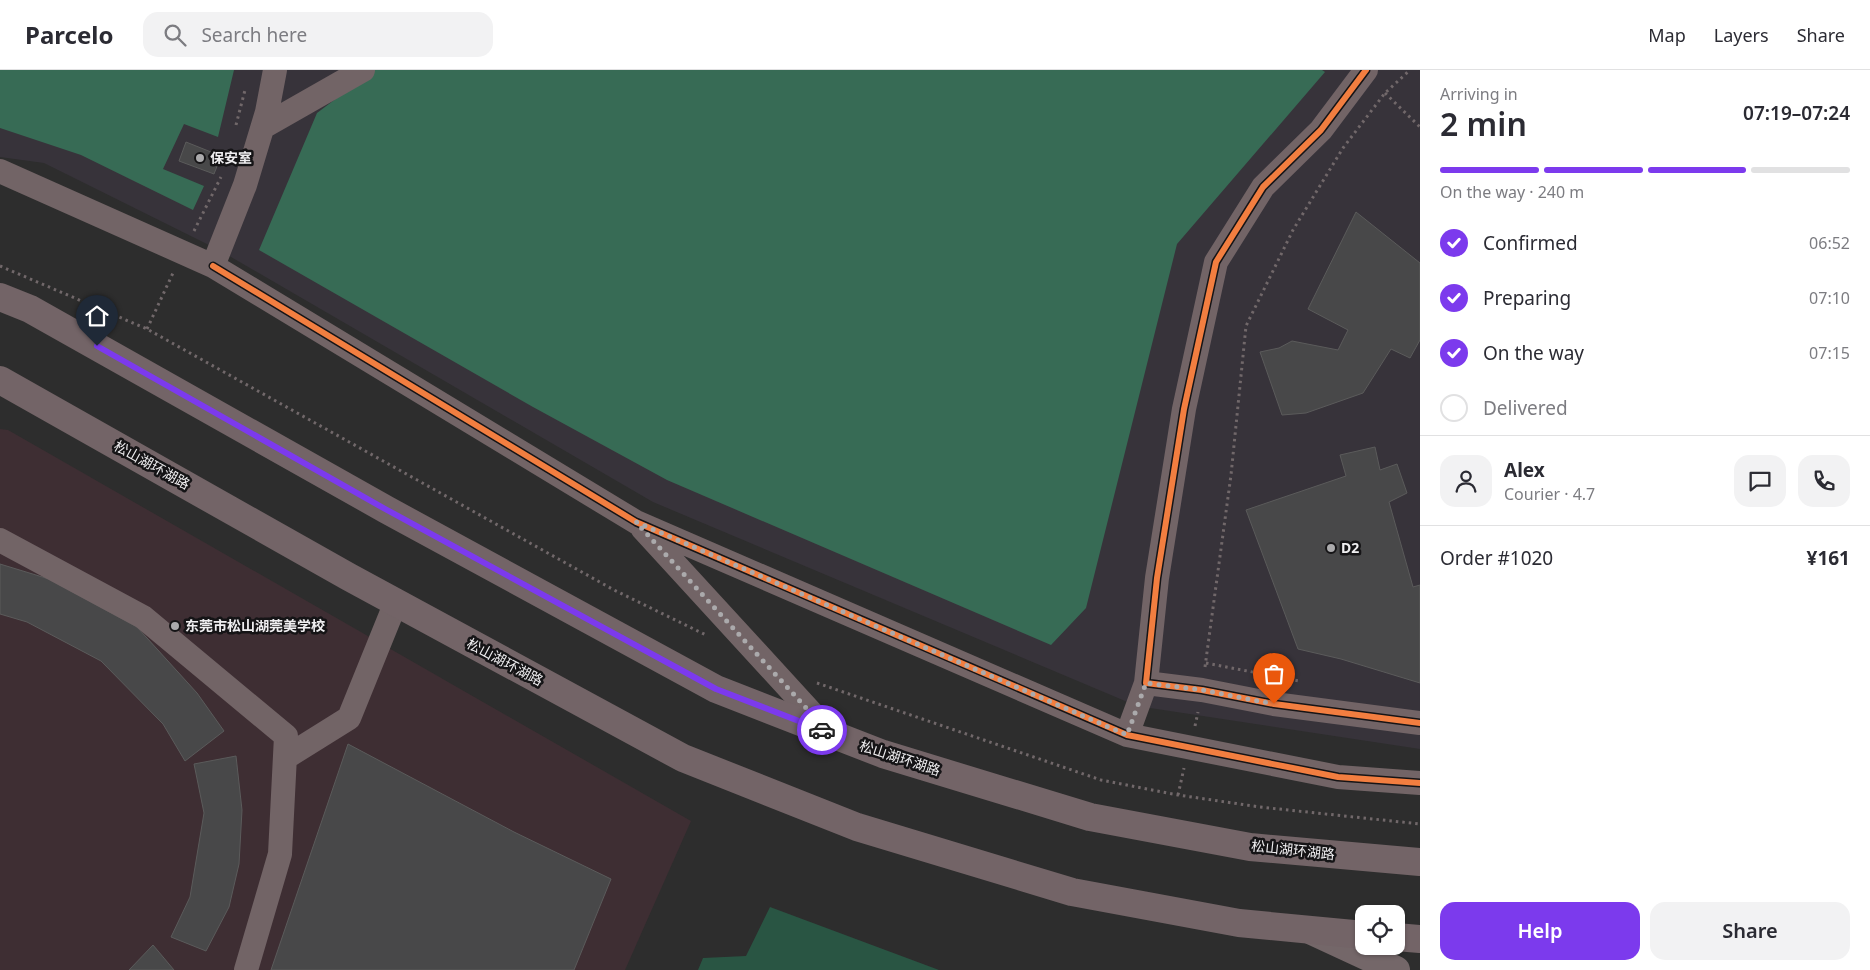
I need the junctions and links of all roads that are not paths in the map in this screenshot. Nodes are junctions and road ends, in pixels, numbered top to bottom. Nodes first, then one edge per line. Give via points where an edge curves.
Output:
1 (275, 70) edge
2 (363, 70) edge
3 (1366, 70) edge
4 (263, 126) junction
5 (0, 171) edge
6 (213, 266) junction
7 (0, 297) edge
8 (0, 380) edge
9 (636, 522) junction
10 (0, 540) edge
11 (396, 602) junction
12 (1146, 683) junction
13 (1420, 724) edge
14 (830, 734) junction
15 (1127, 735) junction
16 (285, 758) junction
17 (1420, 783) edge
18 (1420, 862) edge
19 (1308, 929) junction
20 (1355, 934) edge
21 (1405, 938) edge
22 (1420, 939) edge
23 (246, 970) edge
24 (1396, 970) edge

1 - 4 street
2 - 4 street
3 - 12 street via 1321,130 1263,186 1216,262 1184,409 1157,578
4 - 6 street via 245,185
5 - 6 street
6 - 9 street
7 - 14 main road, 松山湖环湖路 via 30,309 387,510 716,689
8 - 11 main road, 松山湖环湖路
9 - 14 street
9 - 15 street
10 - 16 street via 144,617 286,736
11 - 16 street via 349,718
11 - 19 main road, 松山湖环湖路 via 683,758 857,827 1072,892 1239,923
12 - 13 street
12 - 15 street
14 - 18 main road, 松山湖环湖路 via 883,754 1090,817 1250,846
15 - 17 street via 1338,777
16 - 23 street via 280,854
19 - 20 main road, 松山湖环湖路
19 - 24 main road
21 - 22 main road

